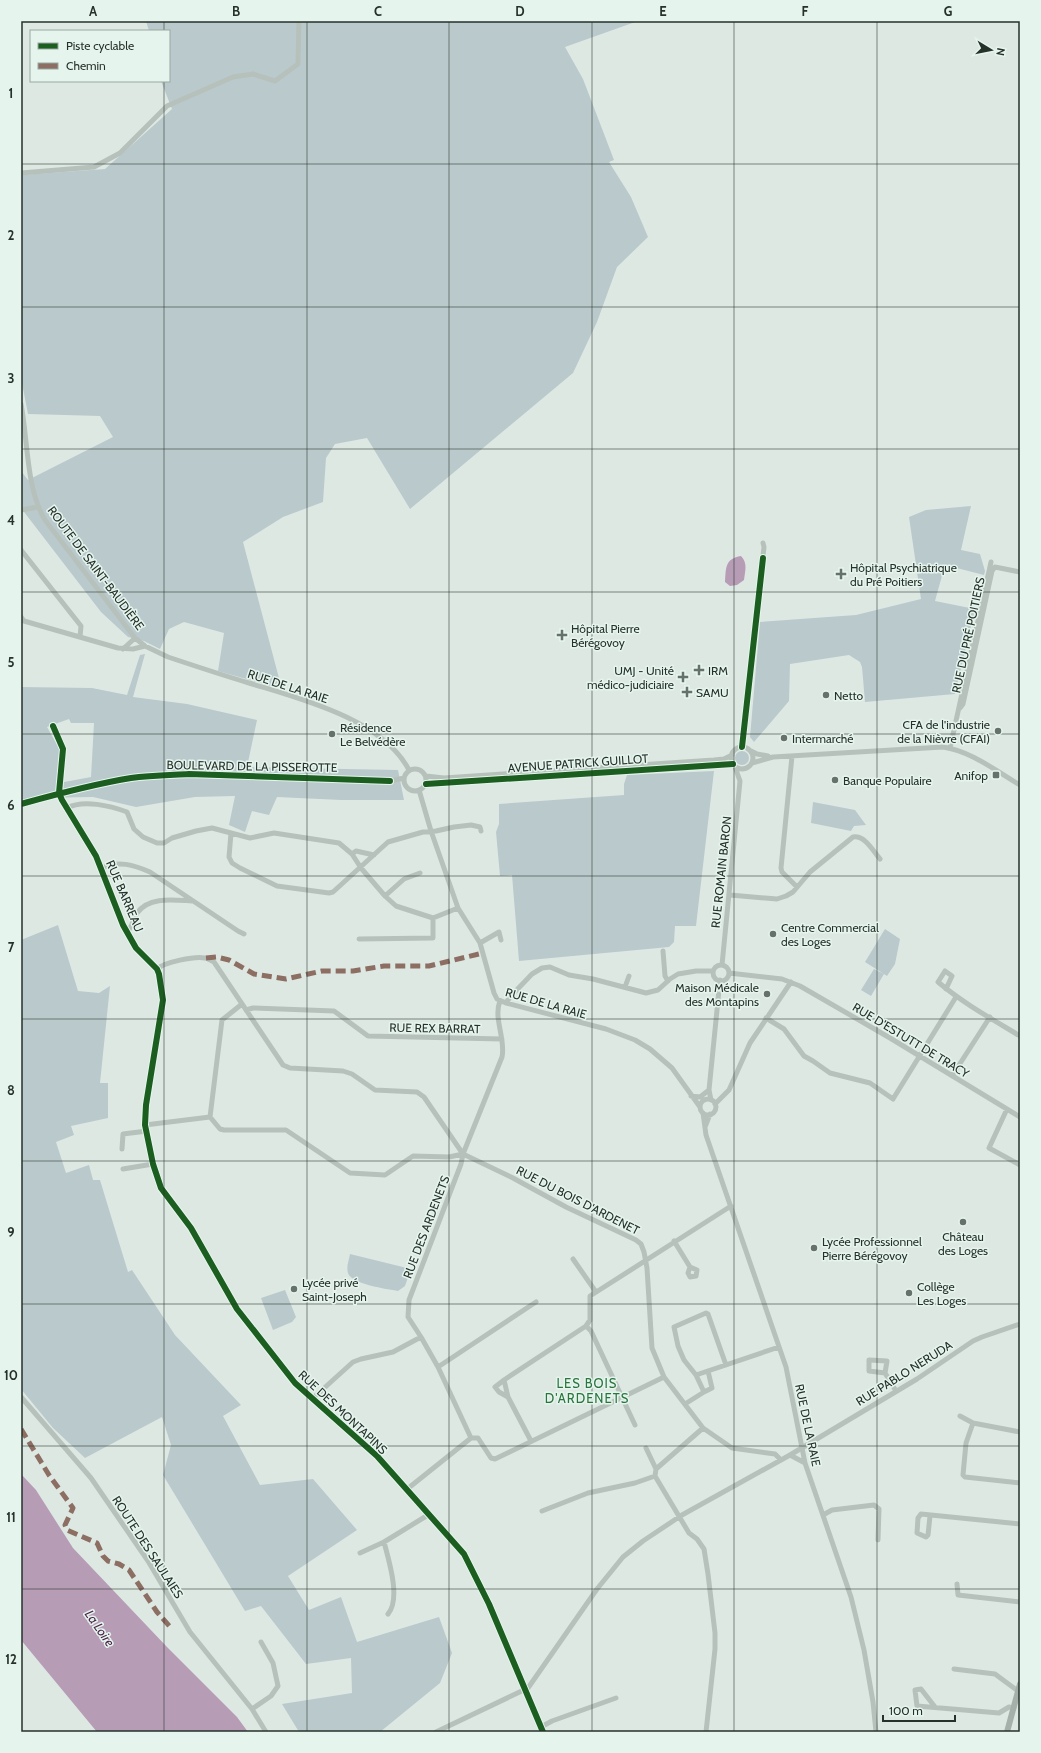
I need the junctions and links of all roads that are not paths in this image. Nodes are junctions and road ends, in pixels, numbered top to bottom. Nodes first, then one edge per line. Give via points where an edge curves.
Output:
1 (299, 21) edge
2 (21, 173) edge
3 (21, 404) edge
4 (38, 507) junction
5 (21, 510) edge
6 (763, 543) dead end
7 (21, 550) edge
8 (1020, 572) edge
9 (21, 617) edge
10 (80, 638) junction
11 (135, 638) junction
12 (145, 646) junction
13 (123, 649) junction
14 (53, 726) dead end
15 (742, 747) junction
16 (950, 748) junction
17 (751, 751) junction
18 (732, 755) junction
19 (792, 756) junction
20 (773, 757) junction
21 (752, 763) junction
22 (734, 765) junction
23 (748, 768) junction
24 (409, 770) junction
25 (426, 776) junction
26 (404, 778) junction
27 (390, 781) junction
28 (740, 781) junction
29 (405, 784) junction
30 (426, 784) junction
31 (1020, 785) edge
32 (419, 790) junction
33 (59, 793) junction
34 (21, 804) edge
35 (67, 808) junction
36 (431, 831) junction
37 (481, 831) dead end
38 (231, 832) junction
39 (352, 854) junction
40 (374, 855) junction
41 (880, 859) dead end
42 (102, 868) junction
43 (361, 868) junction
44 (420, 873) dead end
45 (797, 887) junction
46 (730, 895) junction
47 (385, 896) junction
48 (193, 901) junction
49 (458, 908) junction
50 (433, 918) junction
51 (127, 932) junction
52 (244, 934) dead end
53 (359, 939) dead end
54 (501, 940) dead end
55 (480, 943) junction
56 (663, 951) dead end
57 (722, 965) junction
58 (157, 969) junction
59 (713, 971) junction
60 (729, 972) junction
61 (629, 976) dead end
62 (720, 980) junction
63 (668, 981) junction
64 (789, 981) junction
65 (626, 987) junction
66 (946, 988) dead end
67 (956, 997) junction
68 (500, 1001) junction
69 (506, 1003) junction
70 (242, 1004) junction
71 (246, 1010) junction
72 (766, 1018) junction
73 (990, 1018) junction
74 (1020, 1036) edge
75 (502, 1039) junction
76 (919, 1056) junction
77 (952, 1076) junction
78 (709, 1090) junction
79 (693, 1097) junction
80 (708, 1101) junction
81 (700, 1107) junction
82 (1007, 1109) junction
83 (702, 1113) junction
84 (710, 1114) junction
85 (210, 1117) junction
86 (1020, 1117) edge
87 (145, 1125) junction
88 (705, 1127) junction
89 (147, 1131) junction
90 (122, 1149) dead end
91 (463, 1154) junction
92 (154, 1164) junction
93 (1020, 1166) edge
94 (123, 1170) dead end
95 (731, 1206) junction
96 (674, 1241) junction
97 (573, 1259) dead end
98 (645, 1261) junction
99 (690, 1267) dead end
100 (596, 1292) junction
101 (536, 1302) dead end
102 (1020, 1324) edge
103 (586, 1326) junction
104 (422, 1336) junction
105 (779, 1347) junction
106 (726, 1365) junction
107 (438, 1367) junction
108 (708, 1371) junction
109 (885, 1373) dead end
110 (696, 1375) junction
111 (664, 1377) junction
112 (504, 1380) junction
113 (704, 1392) junction
114 (896, 1392) junction
115 (21, 1397) edge
116 (508, 1397) junction
117 (622, 1397) junction
118 (312, 1398) junction
119 (685, 1404) junction
120 (960, 1416) dead end
121 (973, 1422) junction
122 (635, 1425) dead end
123 (703, 1428) junction
124 (1020, 1432) edge
125 (472, 1438) junction
126 (531, 1441) junction
127 (802, 1447) junction
128 (646, 1448) dead end
129 (790, 1455) junction
130 (780, 1459) junction
131 (805, 1463) junction
132 (656, 1468) junction
133 (655, 1476) junction
134 (1020, 1483) edge
135 (406, 1490) junction
136 (542, 1511) dead end
137 (428, 1514) junction
138 (823, 1515) junction
139 (930, 1516) dead end
140 (680, 1517) junction
141 (1020, 1524) edge
142 (878, 1540) dead end
143 (384, 1542) junction
144 (360, 1553) dead end
145 (957, 1584) dead end
146 (1020, 1602) edge
147 (388, 1614) dead end
148 (261, 1642) dead end
149 (954, 1669) dead end
150 (1019, 1688) edge
151 (525, 1690) junction
152 (616, 1698) dead end
153 (935, 1707) dead end
154 (1014, 1708) junction
155 (252, 1709) junction
156 (542, 1729) edge
157 (266, 1732) edge
158 (436, 1732) edge
159 (706, 1732) edge
160 (876, 1732) edge
161 (1007, 1732) edge

1 - 2 street via 298,64 275,81 253,74 233,76 167,106 120,153 94,167
3 - 4 street, ROUTE DE SAINT-BAUDIÈRE via 30,471
4 - 5 street
4 - 11 street, ROUTE DE SAINT-BAUDIÈRE via 45,520
6 - 15 street
7 - 10 street via 80,626
8 - 16 street, RUE DU PRÉ POITIERS via 993,564
9 - 10 street via 24,621
10 - 13 street
11 - 12 street, ROUTE DE SAINT-BAUDIÈRE
11 - 13 street
12 - 13 street
12 - 24 street, RUE DE LA RAIE via 168,657 329,709 388,743
14 - 33 street via 63,749
15 - 17 street
15 - 18 street via 736,749
16 - 19 street via 925,747
16 - 31 street via 980,761
17 - 20 street
17 - 21 street
18 - 22 street
18 - 25 street, AVENUE PATRICK GUILLOT via 714,760 444,778
19 - 20 street
19 - 45 street via 781,868
20 - 21 street
21 - 23 street
22 - 23 street via 741,769
22 - 28 street, RUE ROMAIN BARON
22 - 30 street, AVENUE PATRICK GUILLOT
23 - 28 street, RUE ROMAIN BARON
24 - 25 street via 420,769
24 - 26 street
25 - 30 street
26 - 27 street, BOULEVARD DE LA PISSEROTTE
26 - 29 street
27 - 29 street, BOULEVARD DE LA PISSEROTTE
27 - 33 street, BOULEVARD DE LA PISSEROTTE via 182,774 132,778
28 - 46 street, RUE ROMAIN BARON
29 - 32 street via 411,790
30 - 32 street
32 - 36 street, RUE DE LA RAIE
33 - 34 street, BOULEVARD DE LA PISSEROTTE
33 - 35 street, RUE BARREAU
35 - 38 street via 73,804 107,805 128,812 134,829 157,844 212,828
35 - 42 street, RUE BARREAU
36 - 37 street via 471,825 480,828
36 - 40 street via 388,842
36 - 49 street, RUE DE LA RAIE
38 - 39 street via 250,838 274,832 339,843
38 - 43 street via 229,853 232,863 277,886 333,892
39 - 40 street via 356,851
39 - 43 street
40 - 43 street
41 - 45 street via 864,840 853,837 810,872
42 - 48 street via 117,864 136,866 150,872
42 - 51 street, RUE BARREAU
43 - 47 street
44 - 47 street via 404,879
45 - 46 street via 786,896 777,899
46 - 57 street, RUE ROMAIN BARON
47 - 50 street via 396,906
48 - 51 street via 163,900 148,904 139,910
48 - 52 street
49 - 50 street
49 - 55 street, RUE DE LA RAIE
50 - 53 street via 433,938
51 - 58 street, RUE BARREAU via 136,948
54 - 55 street via 499,932
55 - 68 street, RUE DE LA RAIE via 494,993
56 - 63 street via 665,976
57 - 59 street via 717,965
57 - 60 street
58 - 70 street via 162,965 193,957 206,958 214,962
58 - 87 street via 163,1000
59 - 62 street via 715,978
59 - 63 street via 686,972
60 - 62 street via 727,977
60 - 64 street, RUE D'ESTUTT DE TRACY
61 - 65 street
62 - 78 street
63 - 65 street via 658,990 646,993
64 - 72 street
64 - 76 street, RUE D'ESTUTT DE TRACY
65 - 69 street via 569,975 550,967 542,968 532,974
66 - 67 street
67 - 73 street
67 - 76 street
68 - 69 street, RUE DE LA RAIE
68 - 75 street, RUE DES ARDENETS via 497,1009
69 - 79 street, RUE DE LA RAIE via 635,1040 672,1068
70 - 71 street
70 - 85 street via 222,1020
71 - 75 street, RUE REX BARRAT via 253,1008 334,1011 368,1036
71 - 91 street via 283,1065 290,1068 343,1071 352,1074 375,1090 417,1092 424,1097
72 - 76 street via 784,1029 804,1056 830,1073 870,1083 893,1099
72 - 80 street via 750,1043 729,1090
73 - 74 street
73 - 77 street
75 - 91 street, RUE DES ARDENETS via 502,1057
76 - 77 street, RUE D'ESTUTT DE TRACY
77 - 82 street, RUE D'ESTUTT DE TRACY
78 - 79 street via 700,1097
78 - 80 street
79 - 80 street
79 - 81 street, RUE DE LA RAIE
80 - 81 street
80 - 84 street via 715,1109
81 - 83 street, RUE DE LA RAIE
82 - 86 street, RUE D'ESTUTT DE TRACY
82 - 93 street via 988,1148
83 - 84 street
83 - 88 street, RUE DE LA RAIE
84 - 88 street
85 - 87 street
85 - 91 street via 224,1130 286,1130 350,1173 385,1175 413,1156 449,1157
87 - 89 street, RUE DES MONTAPINS
88 - 95 street, RUE DE LA RAIE
89 - 90 street via 123,1134
89 - 92 street, RUE DES MONTAPINS
91 - 98 street, RUE DU BOIS D'ARDENET via 636,1240 641,1244
91 - 104 street, RUE DES ARDENETS via 409,1300 408,1317
92 - 94 street
92 - 118 street, RUE DES MONTAPINS via 161,1188 191,1228 237,1309 294,1383
95 - 96 street
95 - 105 street, RUE DE LA RAIE
96 - 98 street
96 - 99 street
97 - 100 street
98 - 100 street
98 - 111 street, RUE DU BOIS D'ARDENET via 652,1348
100 - 103 street via 590,1296 590,1320
101 - 107 street
102 - 114 street, RUE PABLO NERUDA via 973,1341
103 - 112 street
103 - 117 street
104 - 107 street, RUE DES ARDENETS
104 - 118 street via 393,1352 352,1362
105 - 106 street
105 - 127 street, RUE DE LA RAIE via 786,1367
106 - 108 street
106 - 110 street via 706,1313 674,1327 684,1360
107 - 125 street, RUE DES ARDENETS
108 - 110 street
108 - 113 street via 712,1388
109 - 114 street
110 - 113 street
111 - 117 street
111 - 119 street, RUE DU BOIS D'ARDENET
112 - 116 street
112 - 116 street via 495,1387
113 - 119 street
114 - 127 street, RUE PABLO NERUDA
115 - 155 street, ROUTE DES SAULAIES via 90,1478 148,1561 190,1632
116 - 126 street
117 - 122 street
117 - 126 street
118 - 135 street, RUE DES MONTAPINS via 377,1456
119 - 123 street, RUE DU BOIS D'ARDENET
120 - 121 street
121 - 124 street
121 - 134 street via 966,1443 963,1475
123 - 130 street, RUE DU BOIS D'ARDENET via 732,1448 775,1454
123 - 132 street
125 - 126 street via 478,1438 491,1458 495,1459
125 - 135 street
127 - 129 street, RUE PABLO NERUDA
127 - 131 street, RUE DE LA RAIE
128 - 132 street
129 - 130 street, RUE PABLO NERUDA
129 - 131 street
130 - 140 street, RUE PABLO NERUDA
131 - 138 street, RUE DE LA RAIE
132 - 133 street
133 - 136 street via 588,1493
133 - 140 street
135 - 137 street, RUE DES MONTAPINS
137 - 143 street
137 - 151 street, RUE DES MONTAPINS via 464,1554 489,1604
138 - 142 street via 832,1510 874,1505 879,1509
138 - 160 street, RUE DE LA RAIE via 854,1608 864,1650
139 - 141 street
140 - 151 street, RUE PABLO NERUDA via 643,1541 621,1560 597,1589
140 - 159 street via 689,1533 704,1549 708,1574 715,1649
143 - 144 street
143 - 147 street via 394,1585 394,1608
145 - 146 street via 958,1595 964,1597
148 - 155 street via 273,1663 278,1686 271,1696
149 - 150 street via 995,1674
150 - 154 main road
151 - 156 street, RUE DES MONTAPINS
151 - 158 street
152 - 156 street via 552,1721
153 - 154 street via 997,1713 1009,1707
154 - 161 main road
155 - 157 street, ROUTE DES SAULAIES

